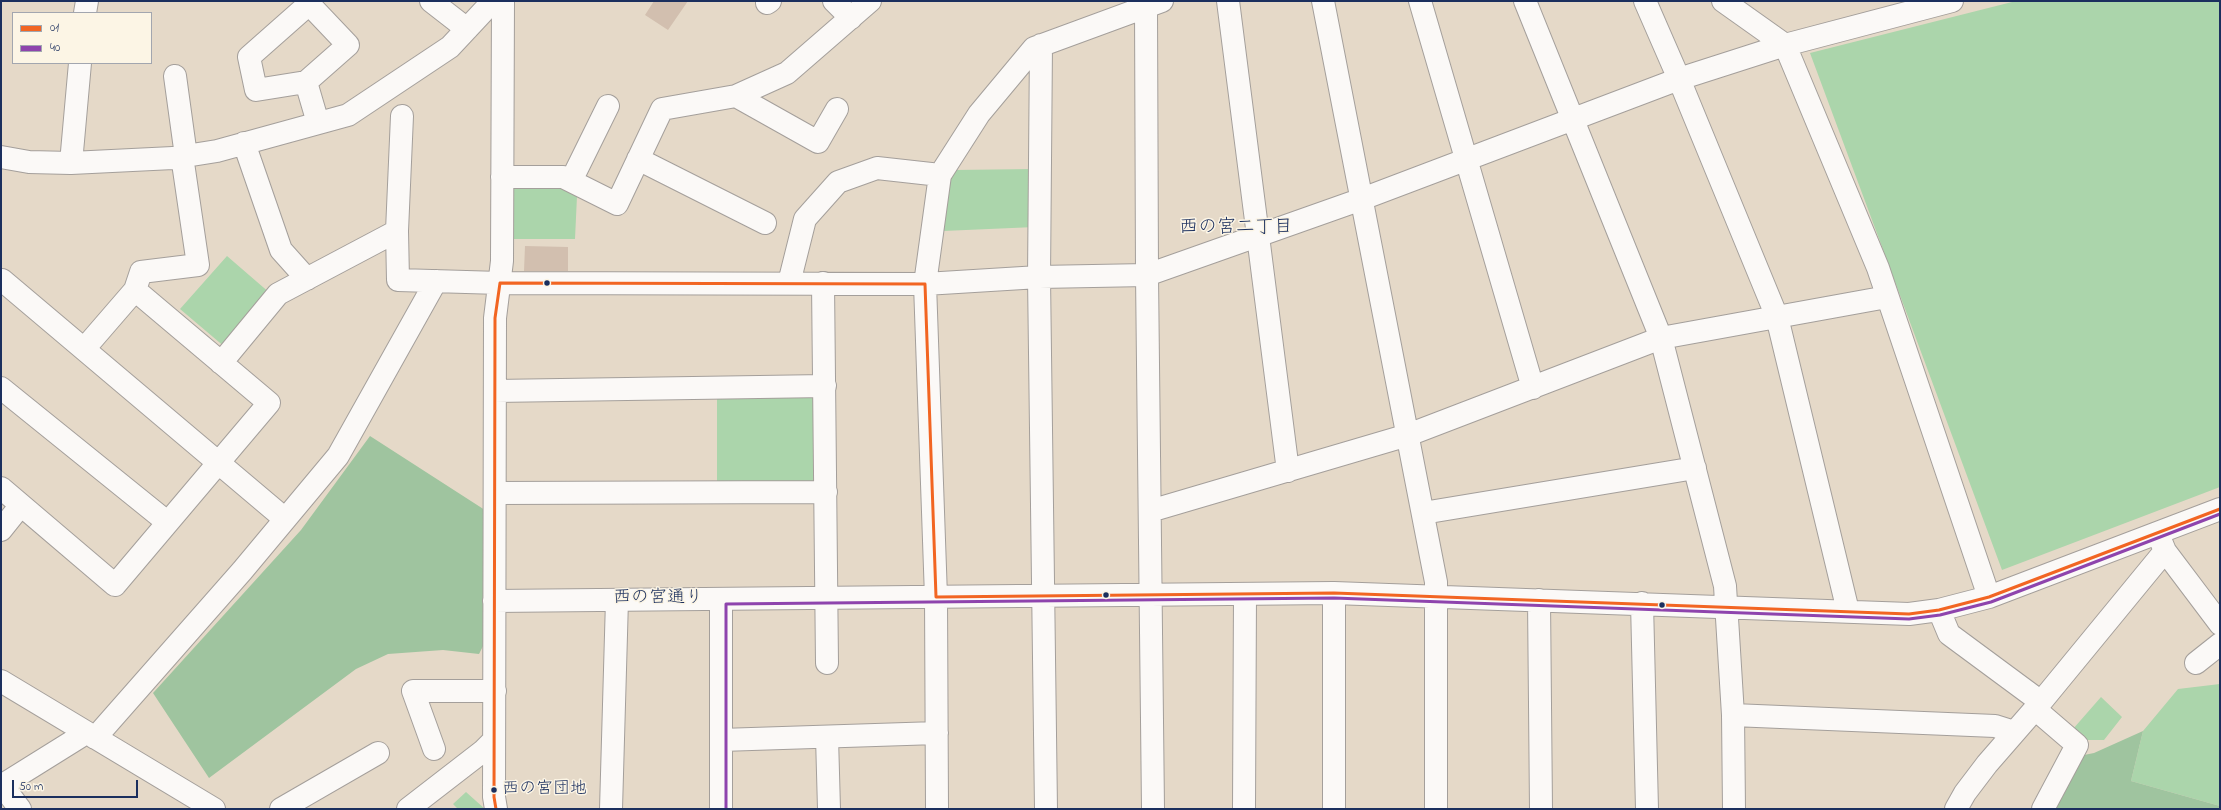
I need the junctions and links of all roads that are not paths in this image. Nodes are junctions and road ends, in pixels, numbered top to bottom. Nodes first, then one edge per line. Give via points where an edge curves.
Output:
1 (86, 1) edge
2 (431, 1) edge
3 (493, 1) edge
4 (503, 1) edge
5 (834, 1) edge
6 (870, 1) edge
7 (1228, 1) edge
8 (1323, 1) edge
9 (1420, 1) edge
10 (1526, 1) edge
11 (1645, 1) edge
12 (1723, 1) edge
13 (1952, 1) edge
14 (1151, 3) edge
15 (1746, 8) edge
16 (85, 12) edge
17 (851, 18) junction
18 (466, 29) junction
19 (1041, 45) junction
20 (1785, 45) junction
21 (80, 64) edge
22 (175, 76) dead end
23 (1680, 79) junction
24 (306, 82) junction
25 (736, 96) junction
26 (608, 106) dead end
27 (837, 109) dead end
28 (402, 116) dead end
29 (1573, 119) junction
30 (318, 123) junction
31 (244, 143) junction
32 (184, 156) junction
33 (1, 157) edge
34 (638, 159) junction
35 (1466, 160) junction
36 (71, 163) junction
37 (940, 175) junction
38 (502, 177) junction
39 (571, 181) junction
40 (1362, 199) junction
41 (765, 223) dead end
42 (397, 231) junction
43 (1257, 236) junction
44 (1147, 275) junction
45 (1039, 277) junction
46 (307, 278) junction
47 (1, 280) edge
48 (436, 281) junction
49 (823, 282) junction
50 (789, 283) junction
51 (500, 284) junction
52 (925, 284) junction
53 (136, 290) junction
54 (1887, 297) junction
55 (1777, 317) junction
56 (1661, 338) junction
57 (84, 349) junction
58 (221, 363) junction
59 (825, 386) junction
60 (1, 388) edge
61 (1533, 388) junction
62 (495, 391) junction
63 (1408, 435) junction
64 (217, 463) junction
65 (1695, 468) junction
66 (1288, 470) junction
67 (1, 488) edge
68 (826, 492) junction
69 (495, 493) junction
70 (21, 505) junction
71 (2220, 509) edge
72 (1150, 511) junction
73 (1422, 513) junction
74 (285, 519) junction
75 (167, 522) junction
76 (1, 530) edge
77 (2161, 542) junction
78 (1334, 593) junction
79 (1151, 595) junction
80 (1245, 595) junction
81 (1044, 596) junction
82 (1436, 596) junction
83 (936, 597) junction
84 (1989, 597) junction
85 (827, 598) junction
86 (721, 599) junction
87 (617, 600) junction
88 (1539, 600) junction
89 (494, 601) junction
90 (1642, 603) junction
91 (1728, 606) junction
92 (1939, 610) junction
93 (1848, 611) junction
94 (2220, 624) edge
95 (2220, 644) edge
96 (827, 663) dead end
97 (2196, 663) dead end
98 (1, 681) edge
99 (495, 691) junction
100 (2038, 706) junction
101 (1733, 715) junction
102 (2014, 732) junction
103 (937, 733) junction
104 (90, 735) junction
105 (827, 737) junction
106 (494, 740) junction
107 (721, 740) junction
108 (434, 749) dead end
109 (378, 753) dead end
110 (2, 785) edge
111 (20, 809) edge
112 (214, 809) edge
113 (281, 809) edge
114 (408, 809) edge
115 (496, 809) edge
116 (611, 809) edge
117 (721, 809) edge
118 (829, 809) edge
119 (937, 809) edge
120 (1046, 809) edge
121 (1153, 809) edge
122 (1244, 809) edge
123 (1334, 809) edge
124 (1436, 809) edge
125 (1541, 809) edge
126 (1647, 809) edge
127 (1734, 809) edge
128 (1956, 809) edge
129 (2043, 809) edge

1 - 16 street
2 - 18 street
3 - 18 street
4 - 38 street
5 - 17 street
6 - 17 street
7 - 43 street
8 - 40 street
9 - 35 street
10 - 29 street
11 - 23 street
12 - 15 street
13 - 20 street
14 - 19 street
14 - 44 street
15 - 20 street
17 - 25 street via 787,74
18 - 30 street via 450,47 348,115
19 - 37 street via 1034,48 979,114
19 - 45 street
20 - 23 street
20 - 54 street via 1878,268
21 - 36 street
22 - 32 street
23 - 29 street
23 - 55 street
24 - 24 street via 348,45 309,4 249,56 256,90
24 - 30 street
25 - 27 street via 818,142
25 - 34 street via 662,110
26 - 39 street
28 - 42 street
29 - 35 street
29 - 56 street
30 - 31 street
31 - 32 street via 218,151
31 - 46 street via 281,250
32 - 36 street
32 - 53 street via 198,265 141,272
33 - 36 street via 29,162
34 - 39 street via 617,204
34 - 41 street
35 - 40 street
35 - 61 street
37 - 50 street via 877,168 838,182 805,220
37 - 52 street
38 - 39 street via 563,177
38 - 51 street
40 - 43 street
40 - 63 street
42 - 46 street
42 - 48 street via 398,280
43 - 44 street
43 - 66 street
44 - 45 street
44 - 72 street
45 - 52 street
45 - 81 street
46 - 58 street via 278,294
47 - 57 street
48 - 51 street
48 - 74 street via 338,456
49 - 50 street
49 - 52 street
49 - 59 street
50 - 51 street
51 - 62 street via 495,318
52 - 83 street
53 - 57 street
53 - 58 street
54 - 55 street
54 - 84 street
55 - 56 street
55 - 93 street
56 - 61 street
56 - 65 street
57 - 64 street
58 - 64 street via 269,403
59 - 62 street
59 - 68 street
60 - 75 street
61 - 63 street
62 - 69 street
63 - 66 street
63 - 73 street
64 - 74 street
64 - 75 street
65 - 73 street
65 - 91 street
66 - 72 street
67 - 70 street
68 - 69 street
68 - 85 street
69 - 89 street
70 - 75 street via 115,585
70 - 76 street
71 - 77 street, 西の宮通り
72 - 79 street
73 - 82 street via 1436,582
74 - 104 street
77 - 84 street, 西の宮通り
77 - 94 street
77 - 100 street
78 - 80 street, 西の宮通り
78 - 82 street, 西の宮通り
78 - 123 street
79 - 80 street, 西の宮通り
79 - 81 street, 西の宮通り
79 - 121 street
80 - 122 street
81 - 83 street, 西の宮通り
81 - 120 street
82 - 88 street, 西の宮通り
82 - 124 street
83 - 85 street, 西の宮通り
83 - 103 street
84 - 92 street, 西の宮通り
85 - 86 street, 西の宮通り
85 - 96 street
86 - 87 street, 西の宮通り
86 - 107 street
87 - 89 street, 西の宮通り
87 - 116 street
88 - 90 street, 西の宮通り
88 - 125 street
89 - 99 street
90 - 91 street, 西の宮通り
90 - 126 street
91 - 93 street, 西の宮通り
91 - 101 street
92 - 93 street, 西の宮通り via 1909,614
92 - 100 street via 1949,634
95 - 97 street
98 - 104 street
99 - 106 street
99 - 108 street via 413,691
100 - 102 street
100 - 129 street via 2077,745
101 - 102 street via 1995,726
101 - 127 street
102 - 128 street via 1965,793
103 - 105 street
103 - 119 street
104 - 110 street
104 - 112 street
105 - 107 street
105 - 118 street
106 - 114 street
106 - 115 street
107 - 117 street
109 - 113 street
110 - 111 street

